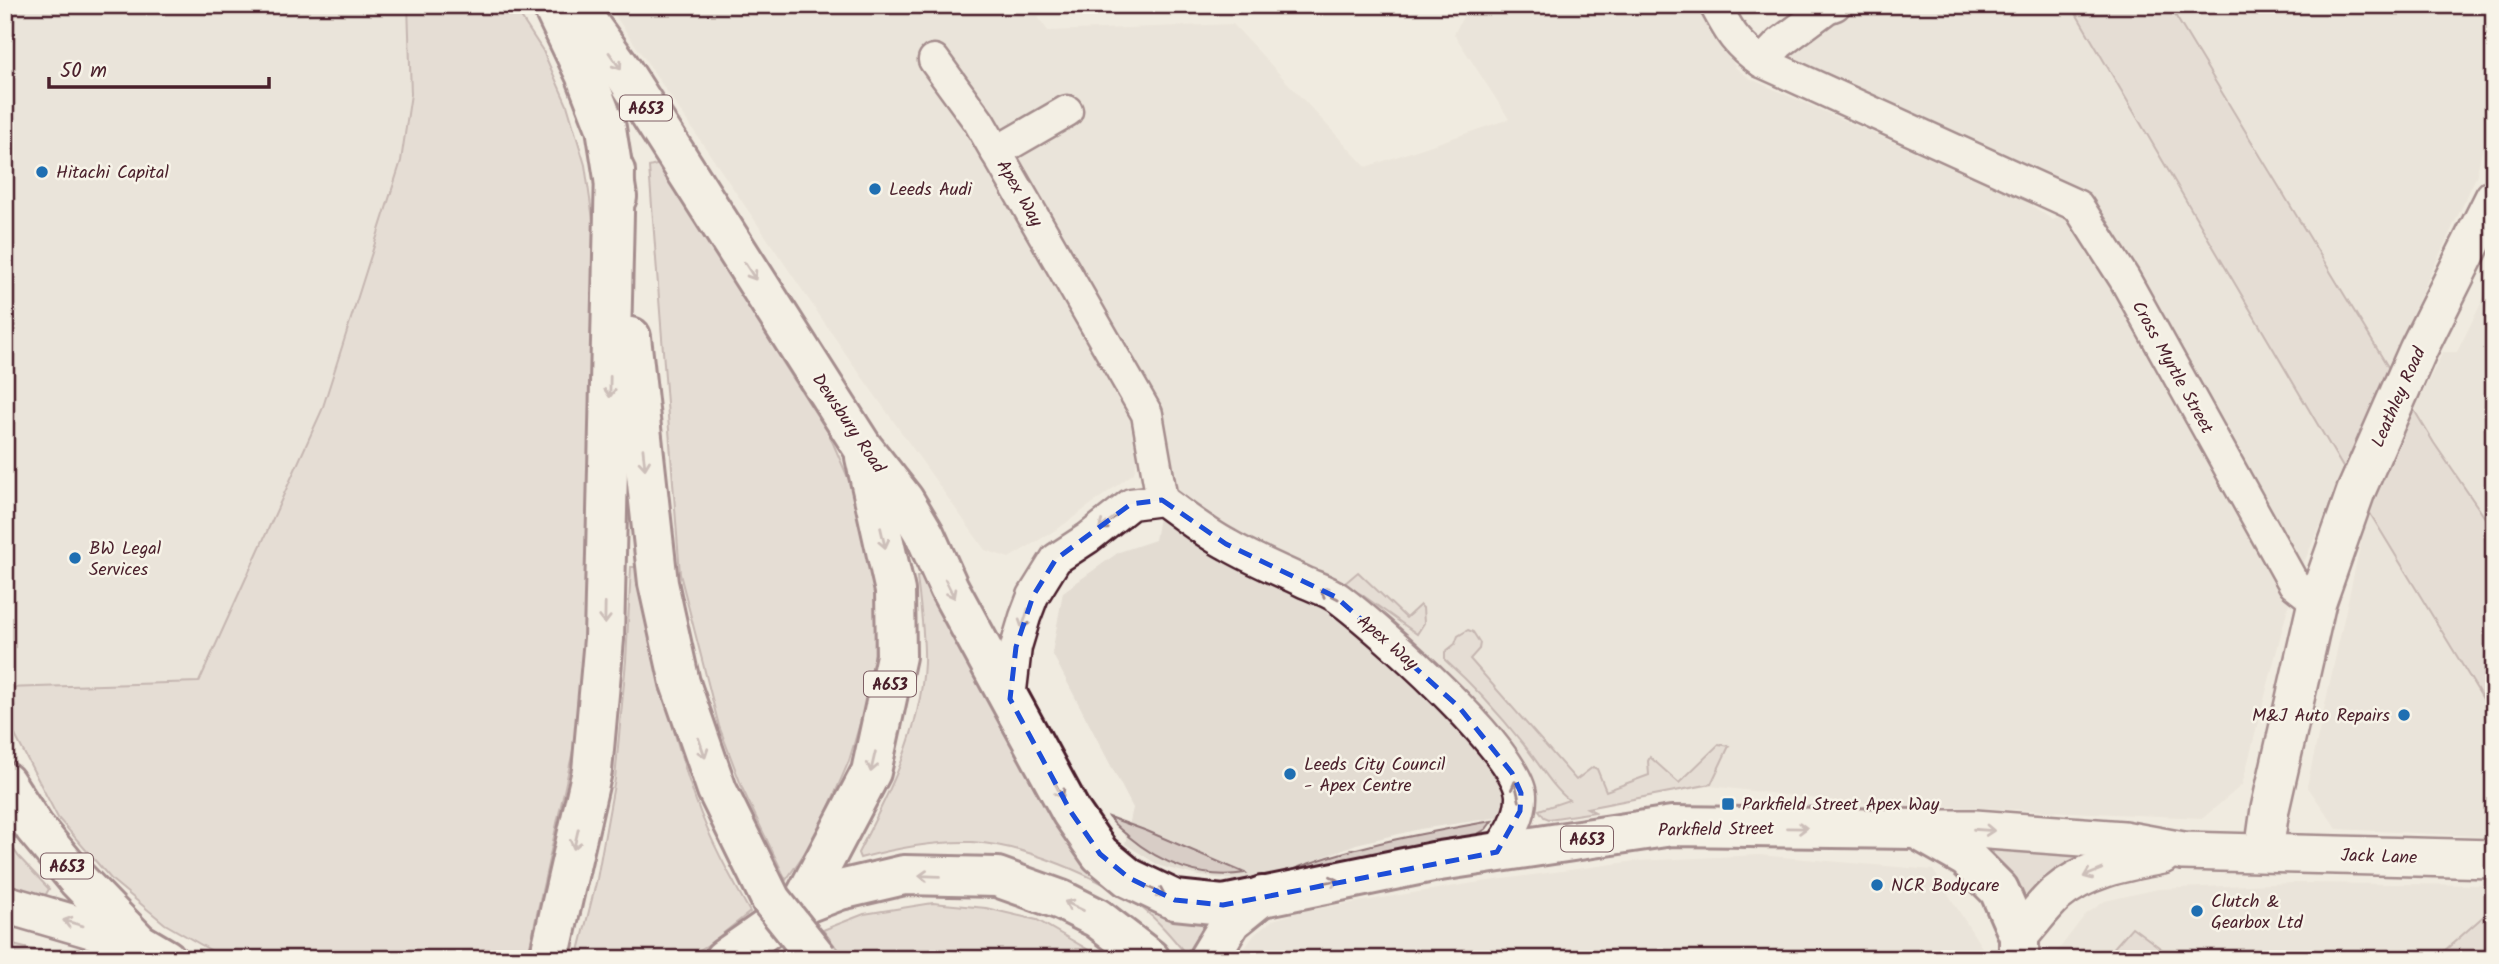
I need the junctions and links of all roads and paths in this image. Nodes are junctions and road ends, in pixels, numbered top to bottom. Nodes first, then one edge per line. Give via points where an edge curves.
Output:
1 (552, 5) edge
2 (575, 5) edge
3 (1715, 5) edge
4 (1835, 5) edge
5 (934, 60) dead end
6 (1762, 62) junction
7 (1067, 111) dead end
8 (996, 152) junction
9 (615, 172) junction
10 (2494, 198) edge
11 (863, 448) junction
12 (1162, 500) junction
13 (2317, 602) junction
14 (1010, 699) junction
15 (5, 782) edge
16 (1916, 829) junction
17 (2183, 851) junction
18 (1497, 852) junction
19 (2264, 852) junction
20 (1100, 854) joint
21 (2494, 859) edge
22 (1262, 896) junction
23 (5, 904) edge
24 (801, 905) junction
25 (2019, 948) edge
26 (152, 951) edge
27 (549, 959) edge
28 (724, 959) edge
29 (818, 959) edge
30 (1150, 959) edge
31 (1208, 959) edge

1 - 9 main road via 606,128
2 -> 11 main road, Dewsbury Road / A653 via 620,67
3 - 6 street, Cross Myrtle Street via 1731,36
4 - 6 street via 1780,43
5 - 8 street, Apex Way
6 - 13 street, Cross Myrtle Street via 2078,206 2124,278 2294,584
7 - 8 street, Apex Way
8 - 12 street, Apex Way via 1147,414
9 -> 27 main road via 604,639 592,771
9 -> 29 main road, bridge via 658,583 680,683 717,790 765,888
10 - 13 street, Leathley Road via 2418,350 2356,491
11 -> 14 main road, Dewsbury Road / A653 via 925,535
11 -> 24 main road, A653 via 895,591 896,656 871,772
12 -> 14 street via 1131,504 1056,559 1025,617
18 -> 12 street, Apex Way via 1512,832 1521,793 1492,743 1459,707 1336,597 1226,544
13 - 19 street
14 -> 20 main road, Dewsbury Road / A653 via 1071,812
15 - 26 main road, A653 via 34,827 78,880
16 -> 17 street, Parkfield Street via 2123,841
18 -> 16 main road, Parkfield Street / A653 via 1672,826
16 - 25 main road, A653 via 1967,858 1998,890
17 - 19 street, Parkfield Street
17 -> 25 street, Parkfield Street via 2086,875 2054,896
22 -> 18 main road, Parkfield Street / A653
19 - 21 street, Jack Lane
20 -> 22 main road, Parkfield Street / A653 via 1129,878 1175,900 1223,905
22 - 31 main road, A653 via 1231,920
26 -> 23 street
24 - 28 main road, A653
30 -> 24 main road, A653 via 1097,918 998,877 904,875

